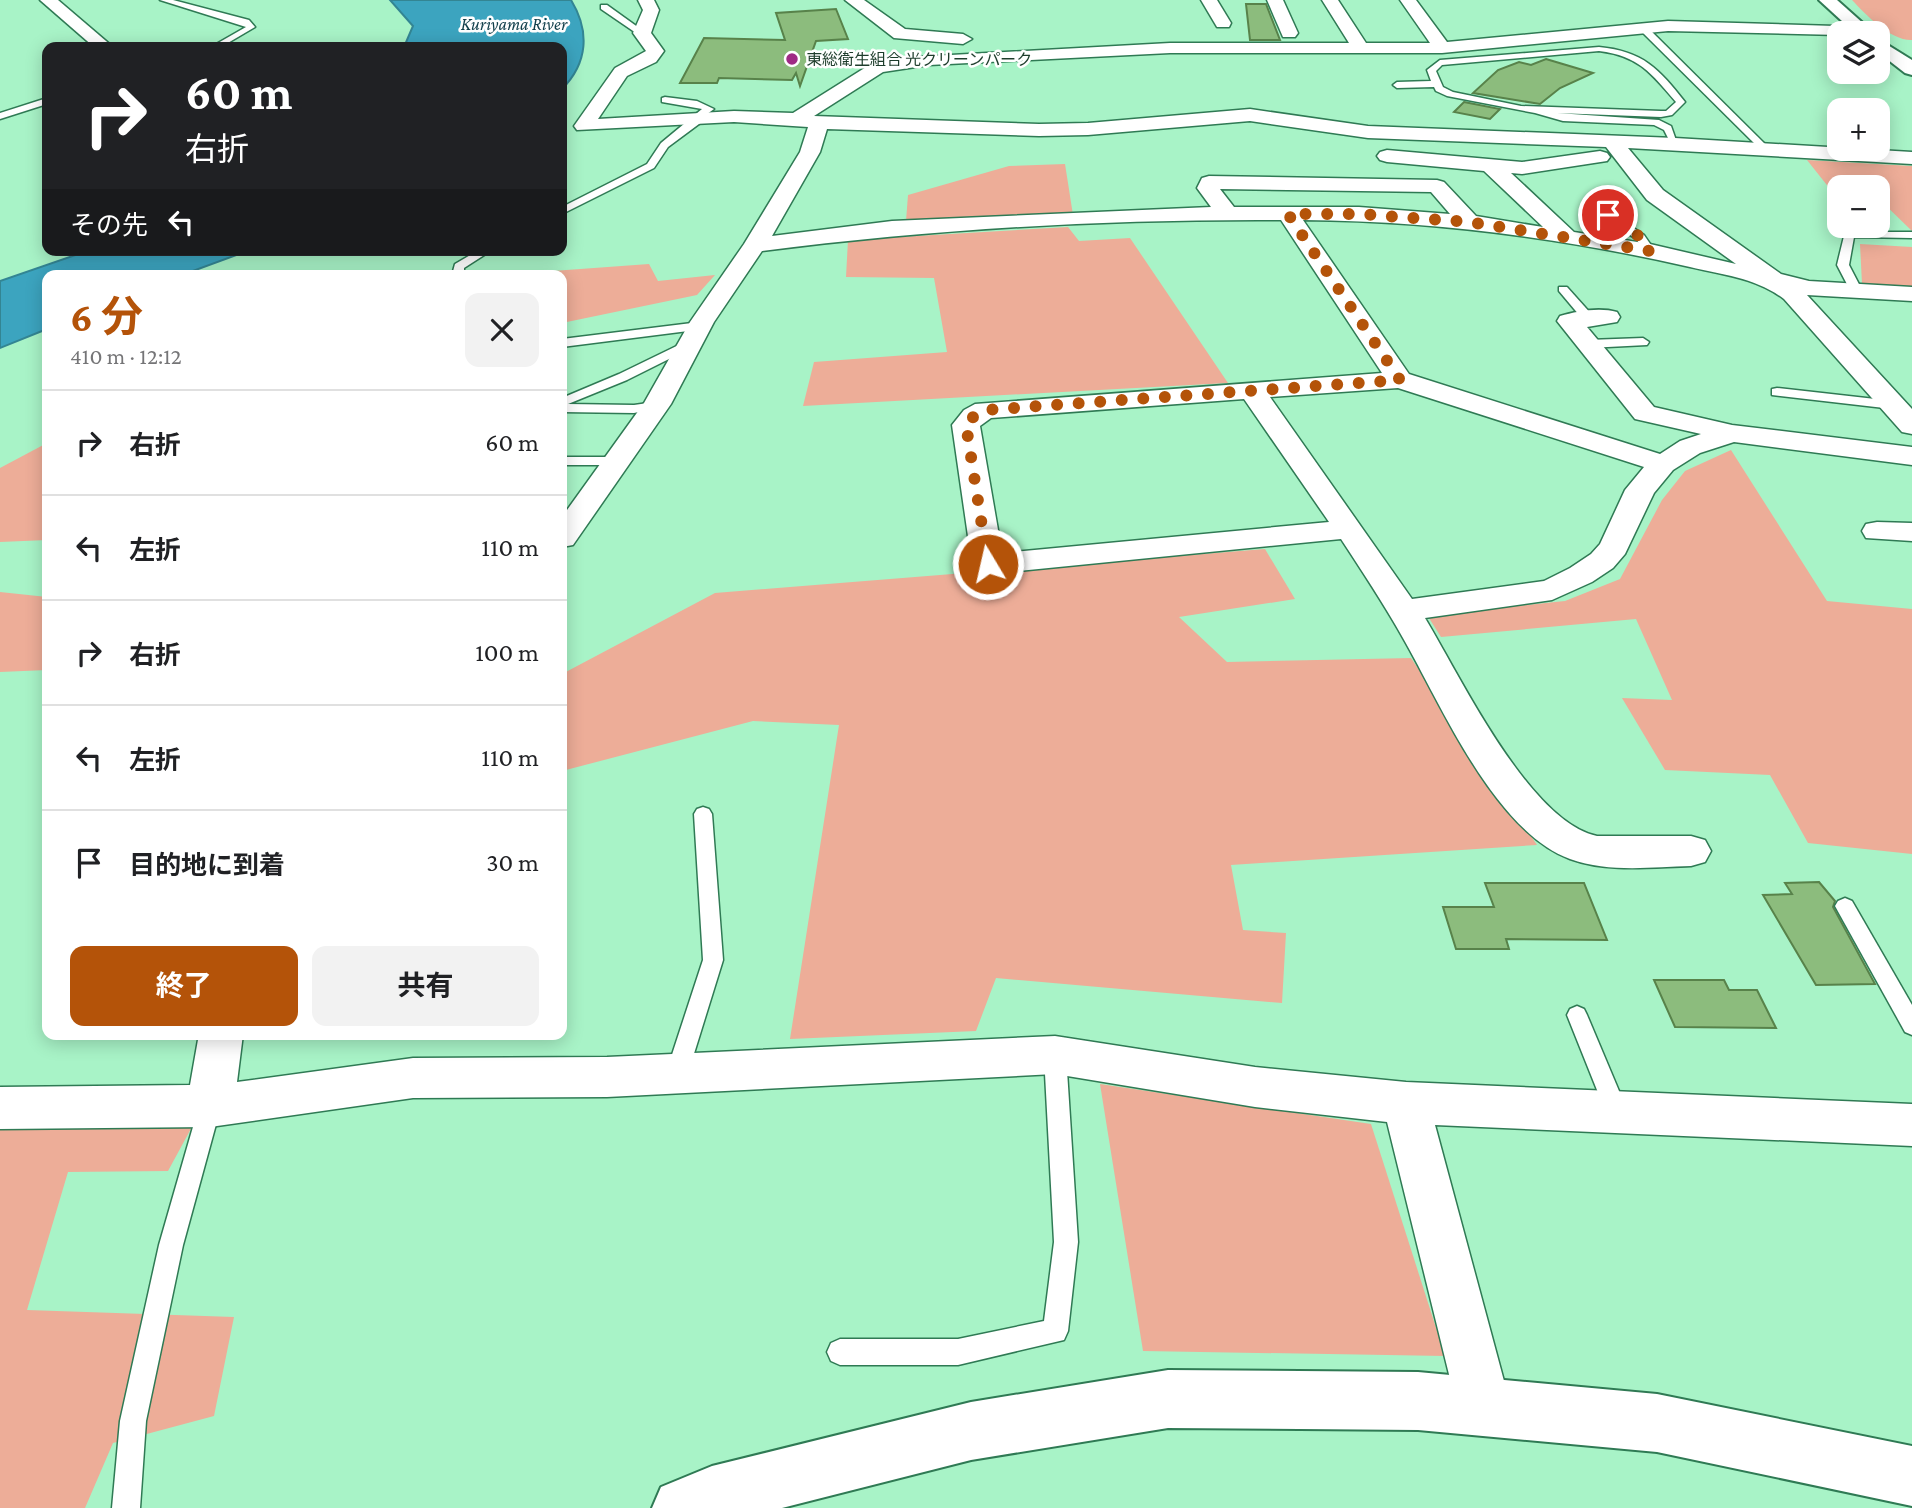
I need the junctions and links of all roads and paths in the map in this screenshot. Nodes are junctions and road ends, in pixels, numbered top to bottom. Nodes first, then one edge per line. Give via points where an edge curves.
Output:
1 (48, 0) edge
2 (164, 0) edge
3 (646, 0) edge
4 (853, 0) edge
5 (1209, 0) edge
6 (1275, 0) edge
7 (1330, 0) edge
8 (1408, 0) edge
9 (1827, 0) edge
10 (604, 7) dead end
11 (1198, 21) dead end
12 (1851, 21) edge
13 (1642, 27) junction
14 (1827, 31) edge
15 (642, 33) junction
16 (98, 42) edge
17 (224, 42) edge
18 (1356, 42) junction
19 (1441, 48) junction
20 (1890, 53) edge
21 (998, 55) junction
22 (1912, 69) edge
23 (1435, 84) junction
24 (1397, 85) dead end
25 (665, 100) dead end
26 (42, 103) edge
27 (1536, 110) junction
28 (1250, 115) junction
29 (0, 116) edge
30 (696, 120) junction
31 (809, 121) junction
32 (1675, 144) junction
33 (1616, 147) junction
34 (1766, 150) junction
35 (1388, 157) junction
36 (1912, 158) edge
37 (1490, 165) junction
38 (1379, 185) junction
39 (1591, 205) dead end
40 (567, 208) edge
41 (1227, 212) junction
42 (1288, 214) junction
43 (1469, 222) junction
44 (1912, 235) edge
45 (1566, 237) junction
46 (755, 245) junction
47 (1650, 251) junction
48 (476, 256) edge
49 (459, 270) edge
50 (1776, 280) junction
51 (1563, 289) dead end
52 (1856, 290) junction
53 (1912, 294) edge
54 (1595, 327) junction
55 (696, 335) junction
56 (1643, 342) dead end
57 (567, 343) edge
58 (1400, 380) junction
59 (1252, 391) junction
60 (1777, 392) dead end
61 (567, 400) edge
62 (657, 404) junction
63 (1893, 405) junction
64 (567, 408) edge
65 (1912, 426) edge
66 (1732, 433) junction
67 (1912, 456) edge
68 (567, 461) edge
69 (617, 461) junction
70 (1663, 464) junction
71 (567, 526) edge
72 (1348, 529) junction
73 (1877, 531) dead end
74 (1912, 532) edge
75 (1404, 610) junction
76 (702, 814) dead end
77 (1691, 851) dead end
78 (1845, 906) dead end
79 (1577, 1015) dead end
80 (1912, 1026) edge
81 (220, 1040) edge
82 (1055, 1055) junction
83 (677, 1073) junction
84 (1406, 1103) junction
85 (210, 1105) junction
86 (0, 1108) edge
87 (1617, 1114) junction
88 (1912, 1125) edge
89 (841, 1352) dead end
90 (1484, 1407) junction
91 (1912, 1476) edge
92 (126, 1508) edge
93 (682, 1508) edge

1 - 16 street
2 - 17 lane via 251,27
3 - 15 street via 651,10
4 - 21 street via 900,34 965,39
5 - 11 street via 1229,24
6 - 18 street via 1281,32
7 - 18 street
8 - 19 street
9 - 12 street
10 - 15 lane
13 - 14 street
13 - 19 street
13 - 34 lane
15 - 30 street via 655,51 621,72 584,126
18 - 19 street
18 - 21 street
20 - 22 street
21 - 31 street via 877,68
23 - 24 lane
23 - 27 lane via 1450,94
23 - 27 lane via 1431,70 1440,63 1617,50 1639,57 1681,102 1661,114
25 - 30 lane via 709,109
26 - 29 lane
27 - 32 lane via 1563,118 1656,122 1668,128
28 - 31 street via 1051,130
28 - 33 street via 1368,132
28 - 35 street via 1256,122
30 - 31 street via 754,117
30 - 40 lane via 664,145 651,166
31 - 46 street via 810,152
32 - 33 street
32 - 34 street
33 - 37 street via 1580,162 1543,167
33 - 50 street via 1655,195
34 - 36 street
35 - 37 street
35 - 38 street
37 - 45 street
38 - 41 street via 1209,182 1208,188
38 - 43 street via 1437,186
39 - 47 lane via 1640,237
41 - 42 street
41 - 46 street via 892,228
42 - 43 street
42 - 58 street
43 - 45 street
44 - 52 lane via 1849,234 1843,265
45 - 47 street
46 - 55 street
47 - 50 street
48 - 49 lane
50 - 52 street via 1809,288
50 - 63 street
51 - 54 lane
52 - 53 street
54 - 56 lane
54 - 66 street via 1645,414
55 - 57 lane
55 - 61 lane via 623,377
55 - 62 street
58 - 59 street
58 - 70 street
59 - 72 street
59 - 72 street via 985,410 974,416 966,425 988,564
60 - 63 lane
62 - 64 lane via 634,409
62 - 69 street
63 - 65 street
66 - 67 street
66 - 70 street via 1690,447
68 - 69 lane
69 - 71 street
70 - 75 street via 1640,490 1614,547 1581,575 1552,590
72 - 75 street
73 - 74 street
75 - 77 street via 1511,793 1538,820 1573,845
76 - 83 lane via 713,960
78 - 80 lane
79 - 87 lane
81 - 85 street
82 - 83 street
82 - 84 street via 1255,1087
82 - 89 lane via 1066,1242 1055,1331 958,1352
83 - 85 street via 413,1078
84 - 87 street
84 - 90 street
85 - 86 street
85 - 92 lane via 170,1245 132,1421
87 - 88 street
90 - 91 street via 1657,1423
90 - 93 street via 1418,1401 1168,1399 971,1431 712,1496

